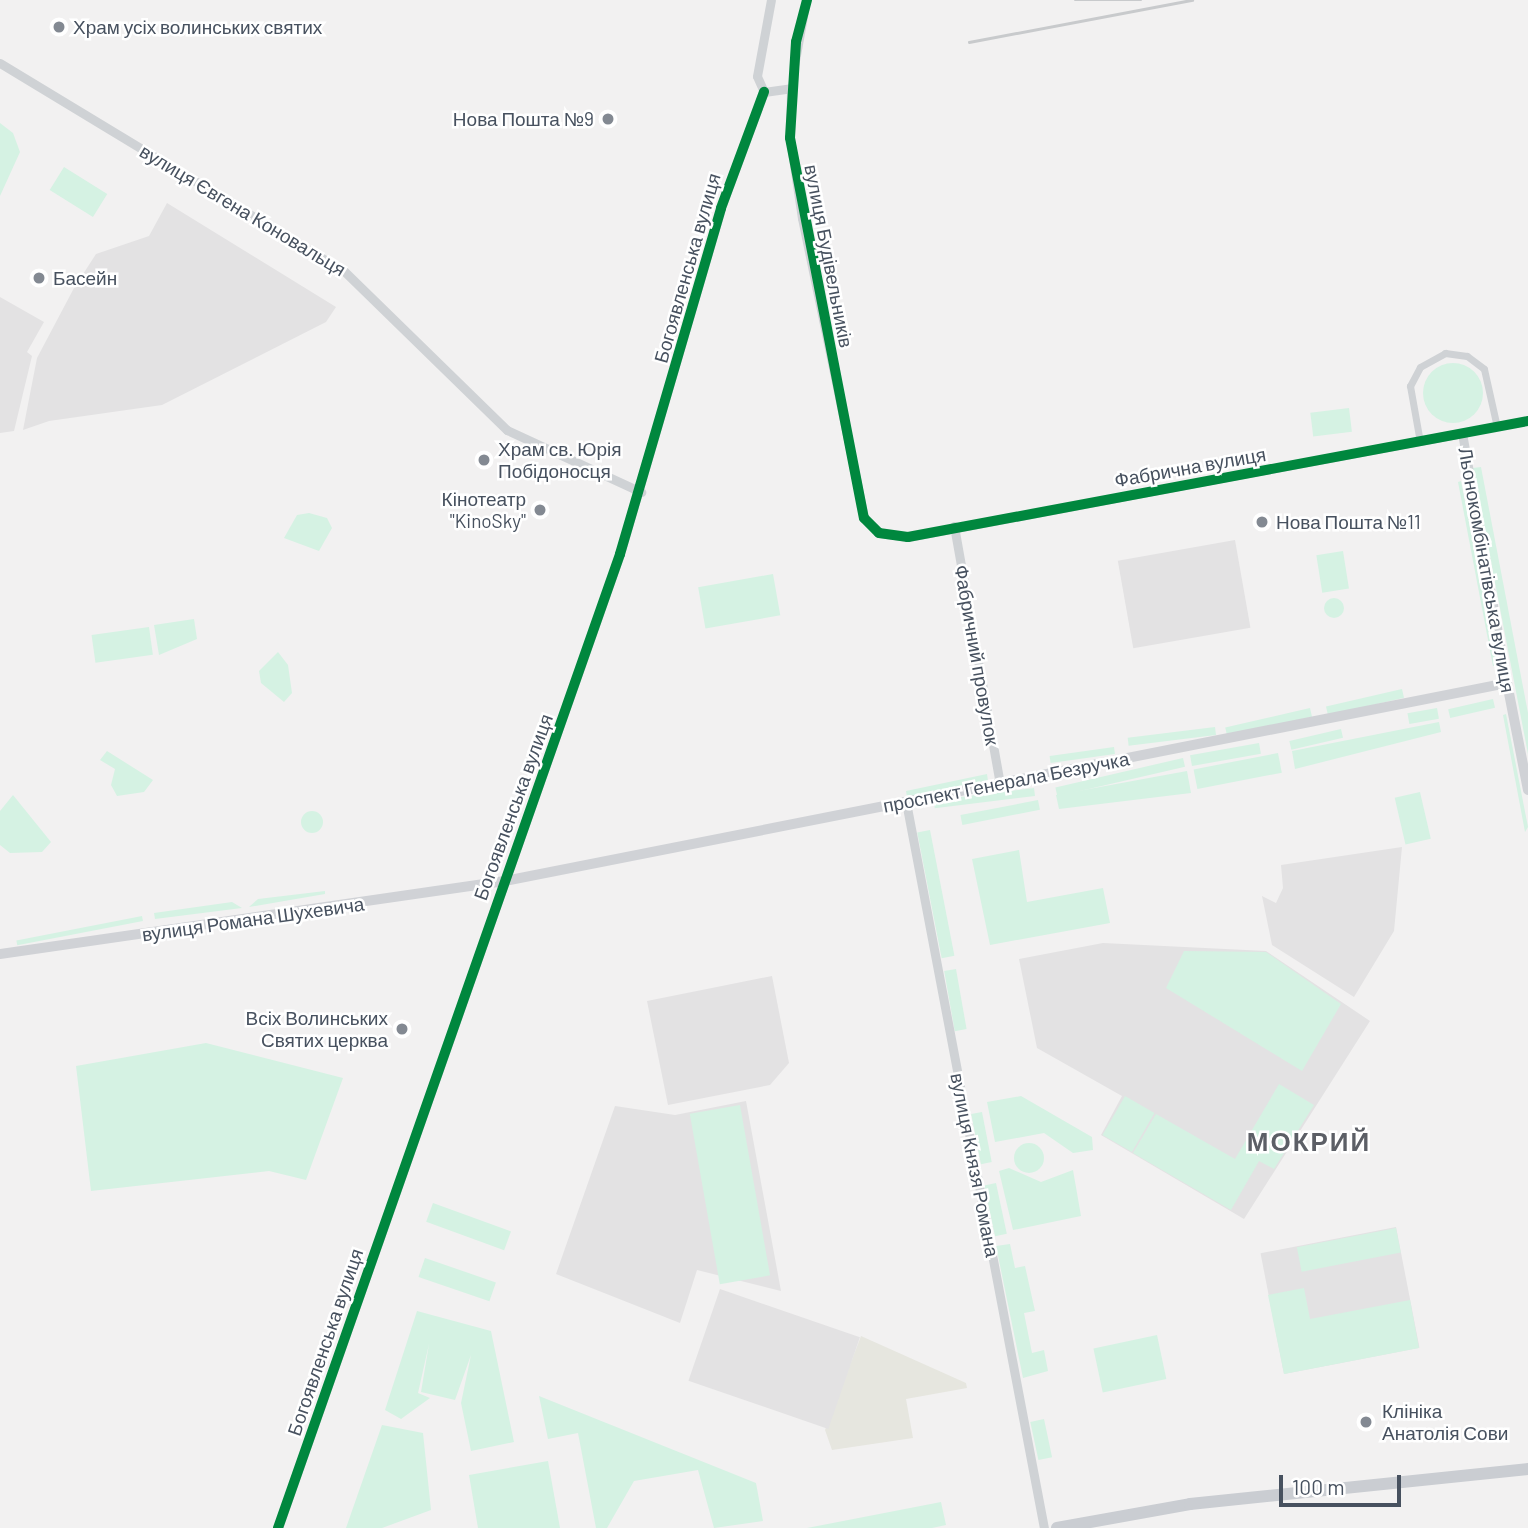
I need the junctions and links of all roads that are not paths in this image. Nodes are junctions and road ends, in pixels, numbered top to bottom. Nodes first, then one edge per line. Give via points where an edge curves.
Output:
1 (771, 0) edge
2 (807, 0) edge
3 (0, 63) edge
4 (790, 88) junction
5 (764, 92) junction
6 (1528, 421) edge
7 (1497, 427) junction
8 (1462, 433) junction
9 (1419, 442) junction
10 (641, 492) junction
11 (864, 518) joint
12 (954, 526) junction
13 (1507, 683) junction
14 (1000, 783) junction
15 (1528, 790) edge
16 (906, 802) junction
17 (505, 881) junction
18 (0, 954) edge
19 (1528, 1469) edge
20 (278, 1528) edge
21 (1044, 1528) edge
22 (1057, 1528) edge

1 - 5 street via 757,76
2 - 4 street, вулиця Будівельників
3 - 10 street, вулиця Євгена Коновальця via 344,271 507,430
4 - 5 street
4 - 11 street, вулиця Будівельників via 790,138 802,218
5 - 10 street, Богоявленська вулиця via 721,208
6 - 7 street, Фабрична вулиця
7 - 8 street, Фабрична вулиця
7 - 9 street via 1484,369 1467,356 1445,353 1420,367 1410,386
8 - 9 street, Фабрична вулиця
8 - 13 street, Льонокомбінатівська вулиця
9 - 12 street, Фабрична вулиця
10 - 17 street, Богоявленська вулиця
11 - 12 street, Фабрична вулиця via 879,533 908,537
12 - 14 street, Фабричний провулок
13 - 14 main road, проспект Генерала Безручка
13 - 15 main road, Льонокомбінатівська вулиця
14 - 16 main road, проспект Генерала Безручка
16 - 17 main road, проспект Генерала Безручка
16 - 21 street, вулиця Князя Романа
17 - 18 main road, вулиця Романа Шухевича
17 - 20 street, Богоявленська вулиця
19 - 22 main road via 1190,1504

